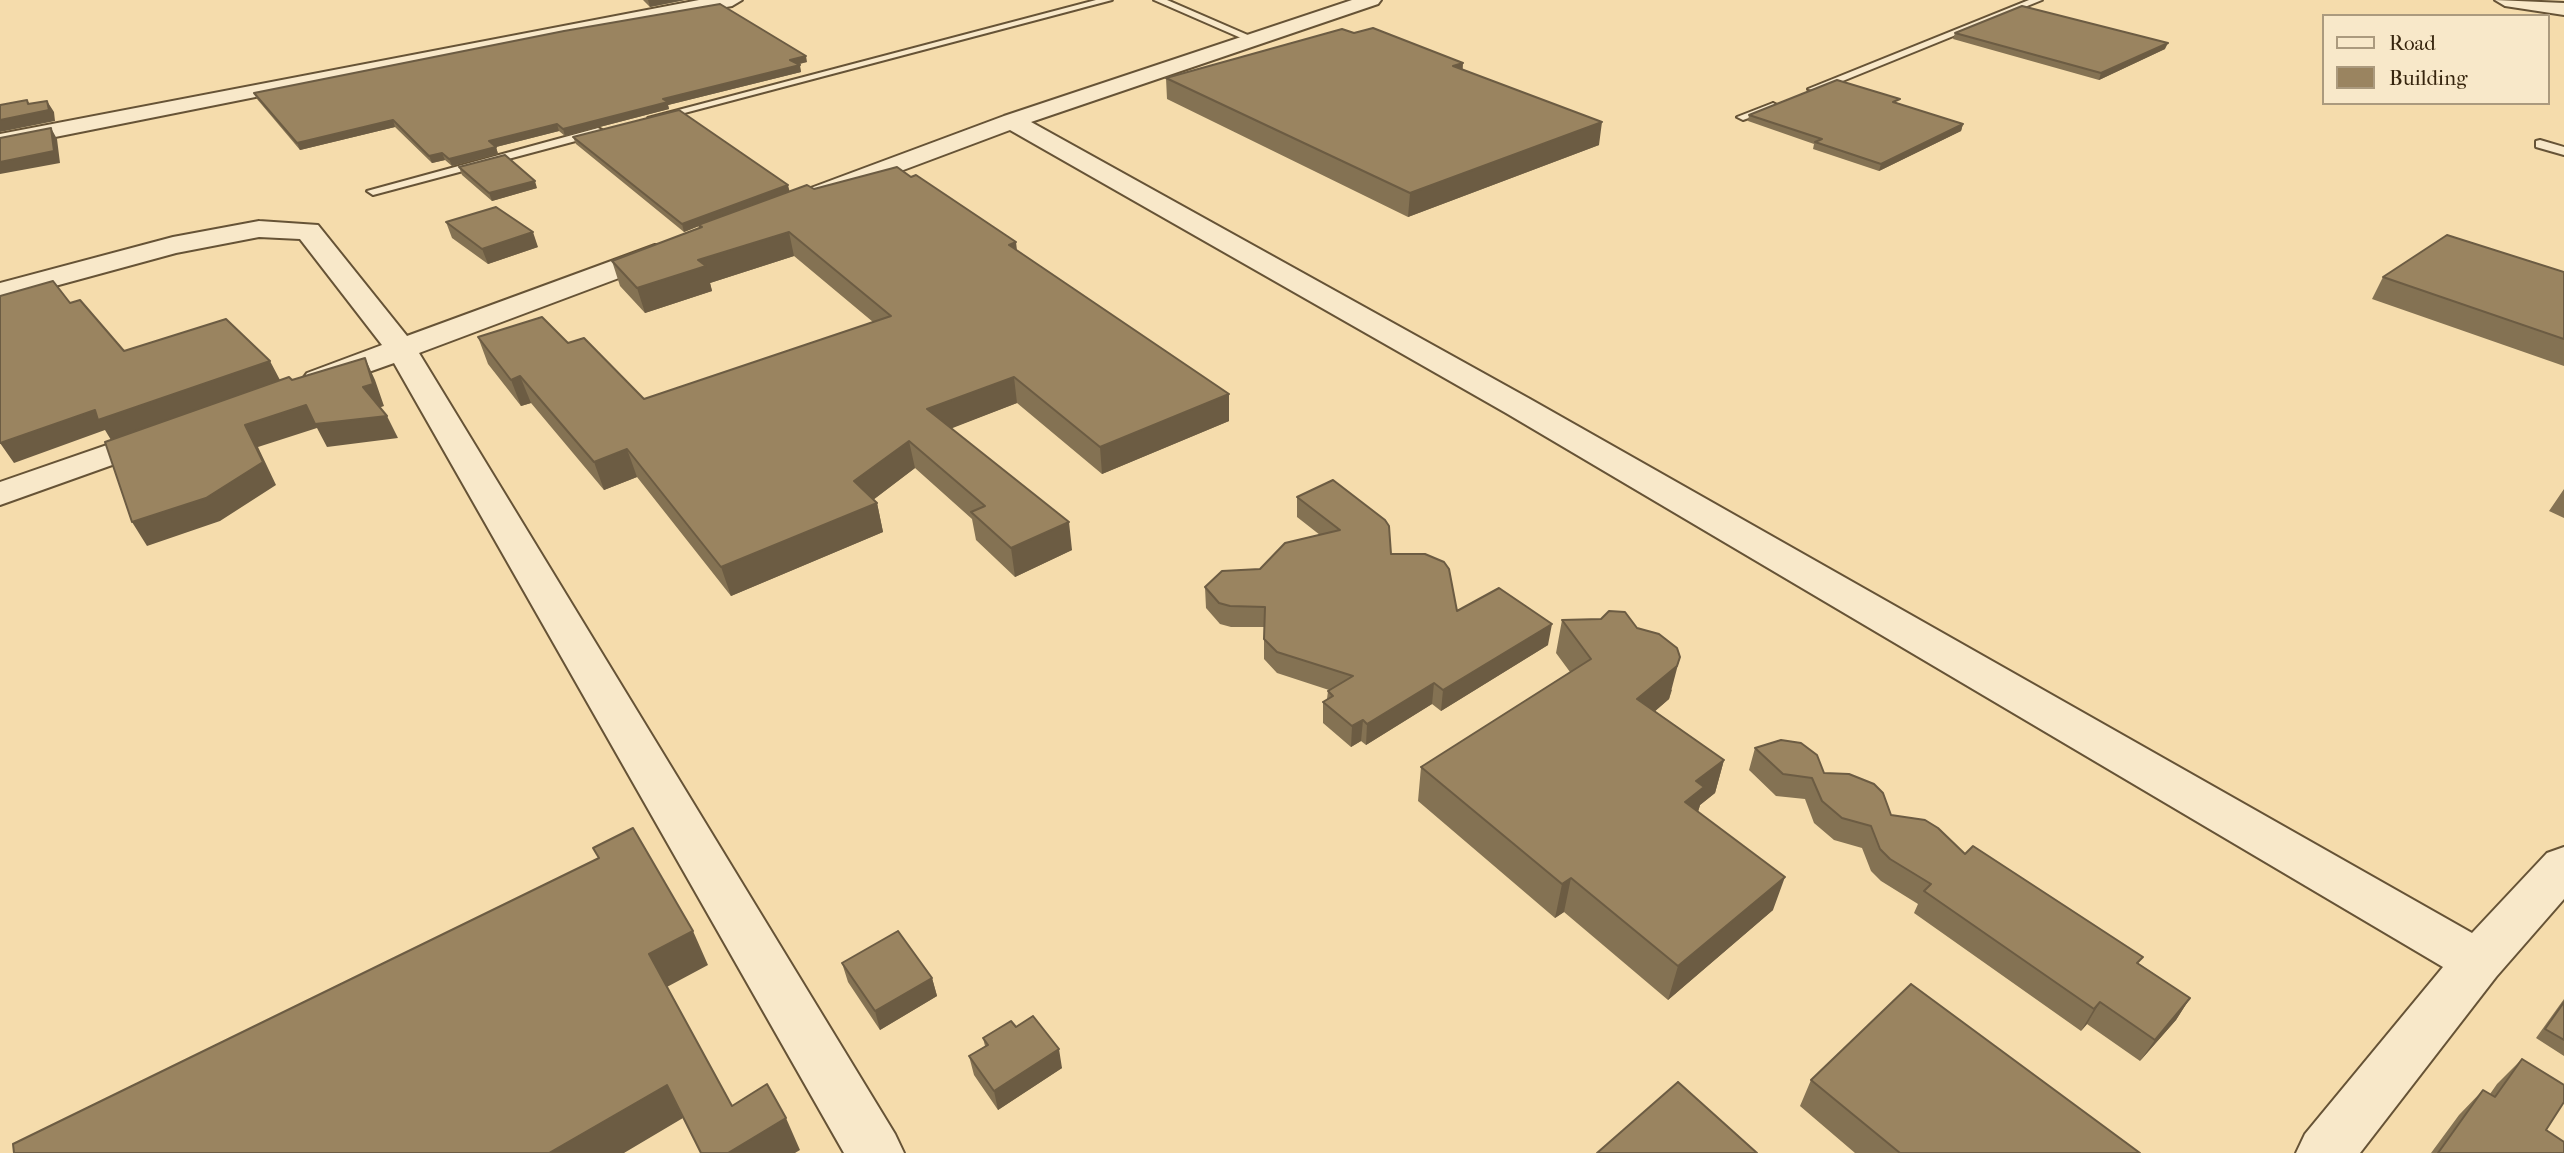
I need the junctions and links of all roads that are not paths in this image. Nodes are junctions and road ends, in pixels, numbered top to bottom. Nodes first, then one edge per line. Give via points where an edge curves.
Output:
1 (732, 0) edge
2 (1107, 0) edge
3 (1159, 0) edge
4 (1370, 0) edge
5 (2037, 0) edge
6 (2510, 0) edge
7 (2564, 9) edge
8 (1252, 39) junction
9 (1806, 92) edge
10 (1781, 103) edge
11 (1743, 117) dead end
12 (640, 121) edge
13 (1012, 121) junction
14 (614, 128) edge
15 (0, 141) edge
16 (2540, 144) dead end
17 (2564, 151) edge
18 (373, 191) dead end
19 (794, 203) edge
20 (692, 241) edge
21 (0, 292) edge
22 (402, 350) junction
23 (297, 388) edge
24 (178, 430) edge
25 (0, 494) edge
26 (2564, 866) edge
27 (2478, 962) junction
28 (875, 1153) edge
29 (2325, 1153) edge

1 - 15 street
2 - 12 lane
3 - 8 lane
4 - 8 street
5 - 9 lane
6 - 7 street
8 - 13 street
10 - 11 lane
13 - 19 street
13 - 27 street via 1518,406
14 - 18 lane
16 - 17 lane
20 - 22 street
21 - 22 street via 173,245 259,229 308,231
22 - 23 street
22 - 28 street
24 - 25 street
26 - 27 street
27 - 29 street

